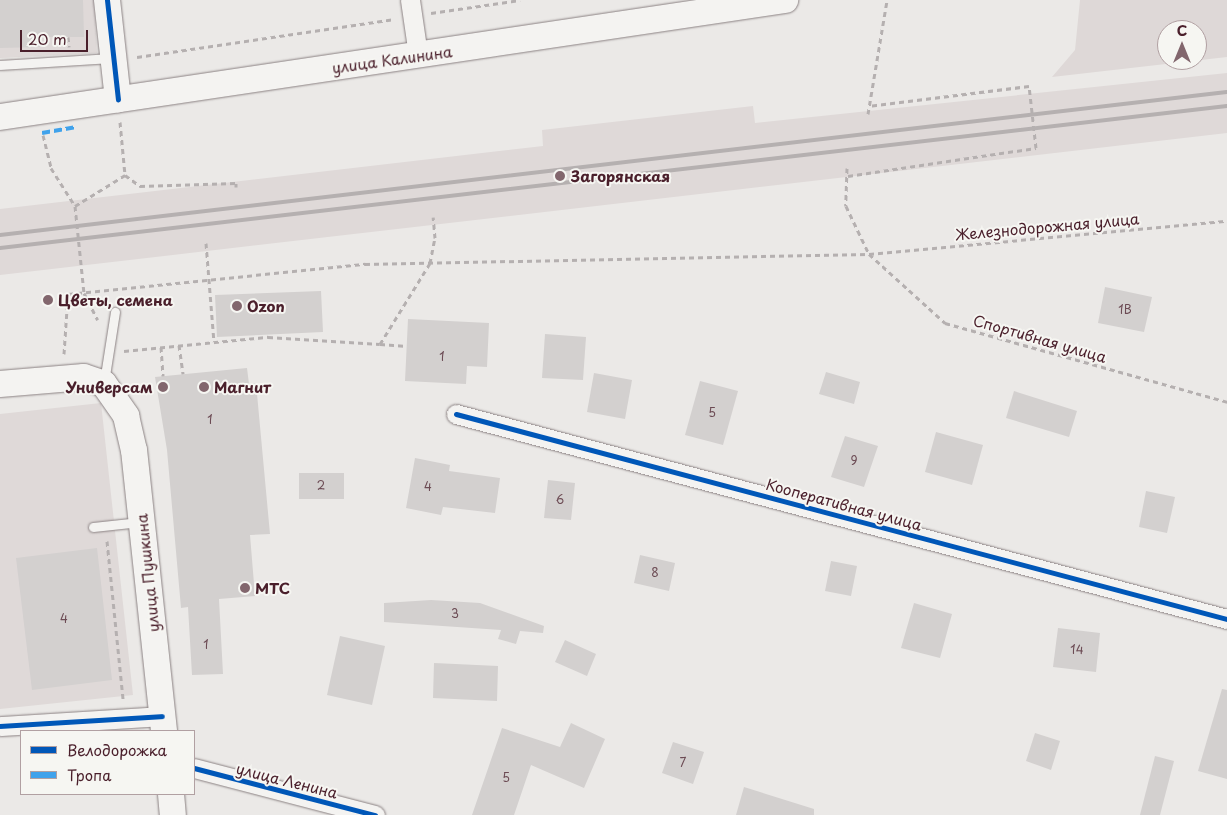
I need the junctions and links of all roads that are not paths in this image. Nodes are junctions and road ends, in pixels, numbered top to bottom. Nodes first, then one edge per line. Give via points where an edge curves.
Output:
1 (107, 0) edge
2 (785, 0) edge
3 (411, 8) edge
4 (418, 55) junction
5 (114, 59) junction
6 (0, 65) edge
7 (118, 99) junction
8 (0, 117) edge
9 (115, 312) dead end
10 (0, 384) edge
11 (104, 384) junction
12 (456, 414) dead end
13 (141, 522) junction
14 (93, 527) dead end
15 (1227, 619) edge
16 (163, 724) edge
17 (0, 726) edge
18 (195, 768) edge
19 (171, 795) edge
20 (173, 815) edge
21 (375, 815) edge

1 - 5 main road
2 - 4 main road, улица Калинина
3 - 4 street
4 - 7 main road, улица Калинина
5 - 6 lane
5 - 7 main road
7 - 8 main road, улица Калинина
9 - 11 lane
10 - 11 main road via 62,375
11 - 13 main road, улица Пушкина via 126,416
12 - 15 street, Кооперативная улица
13 - 14 lane
13 - 16 main road, улица Пушкина
16 - 17 street via 125,718
18 - 21 street, улица Ленина
19 - 20 main road

